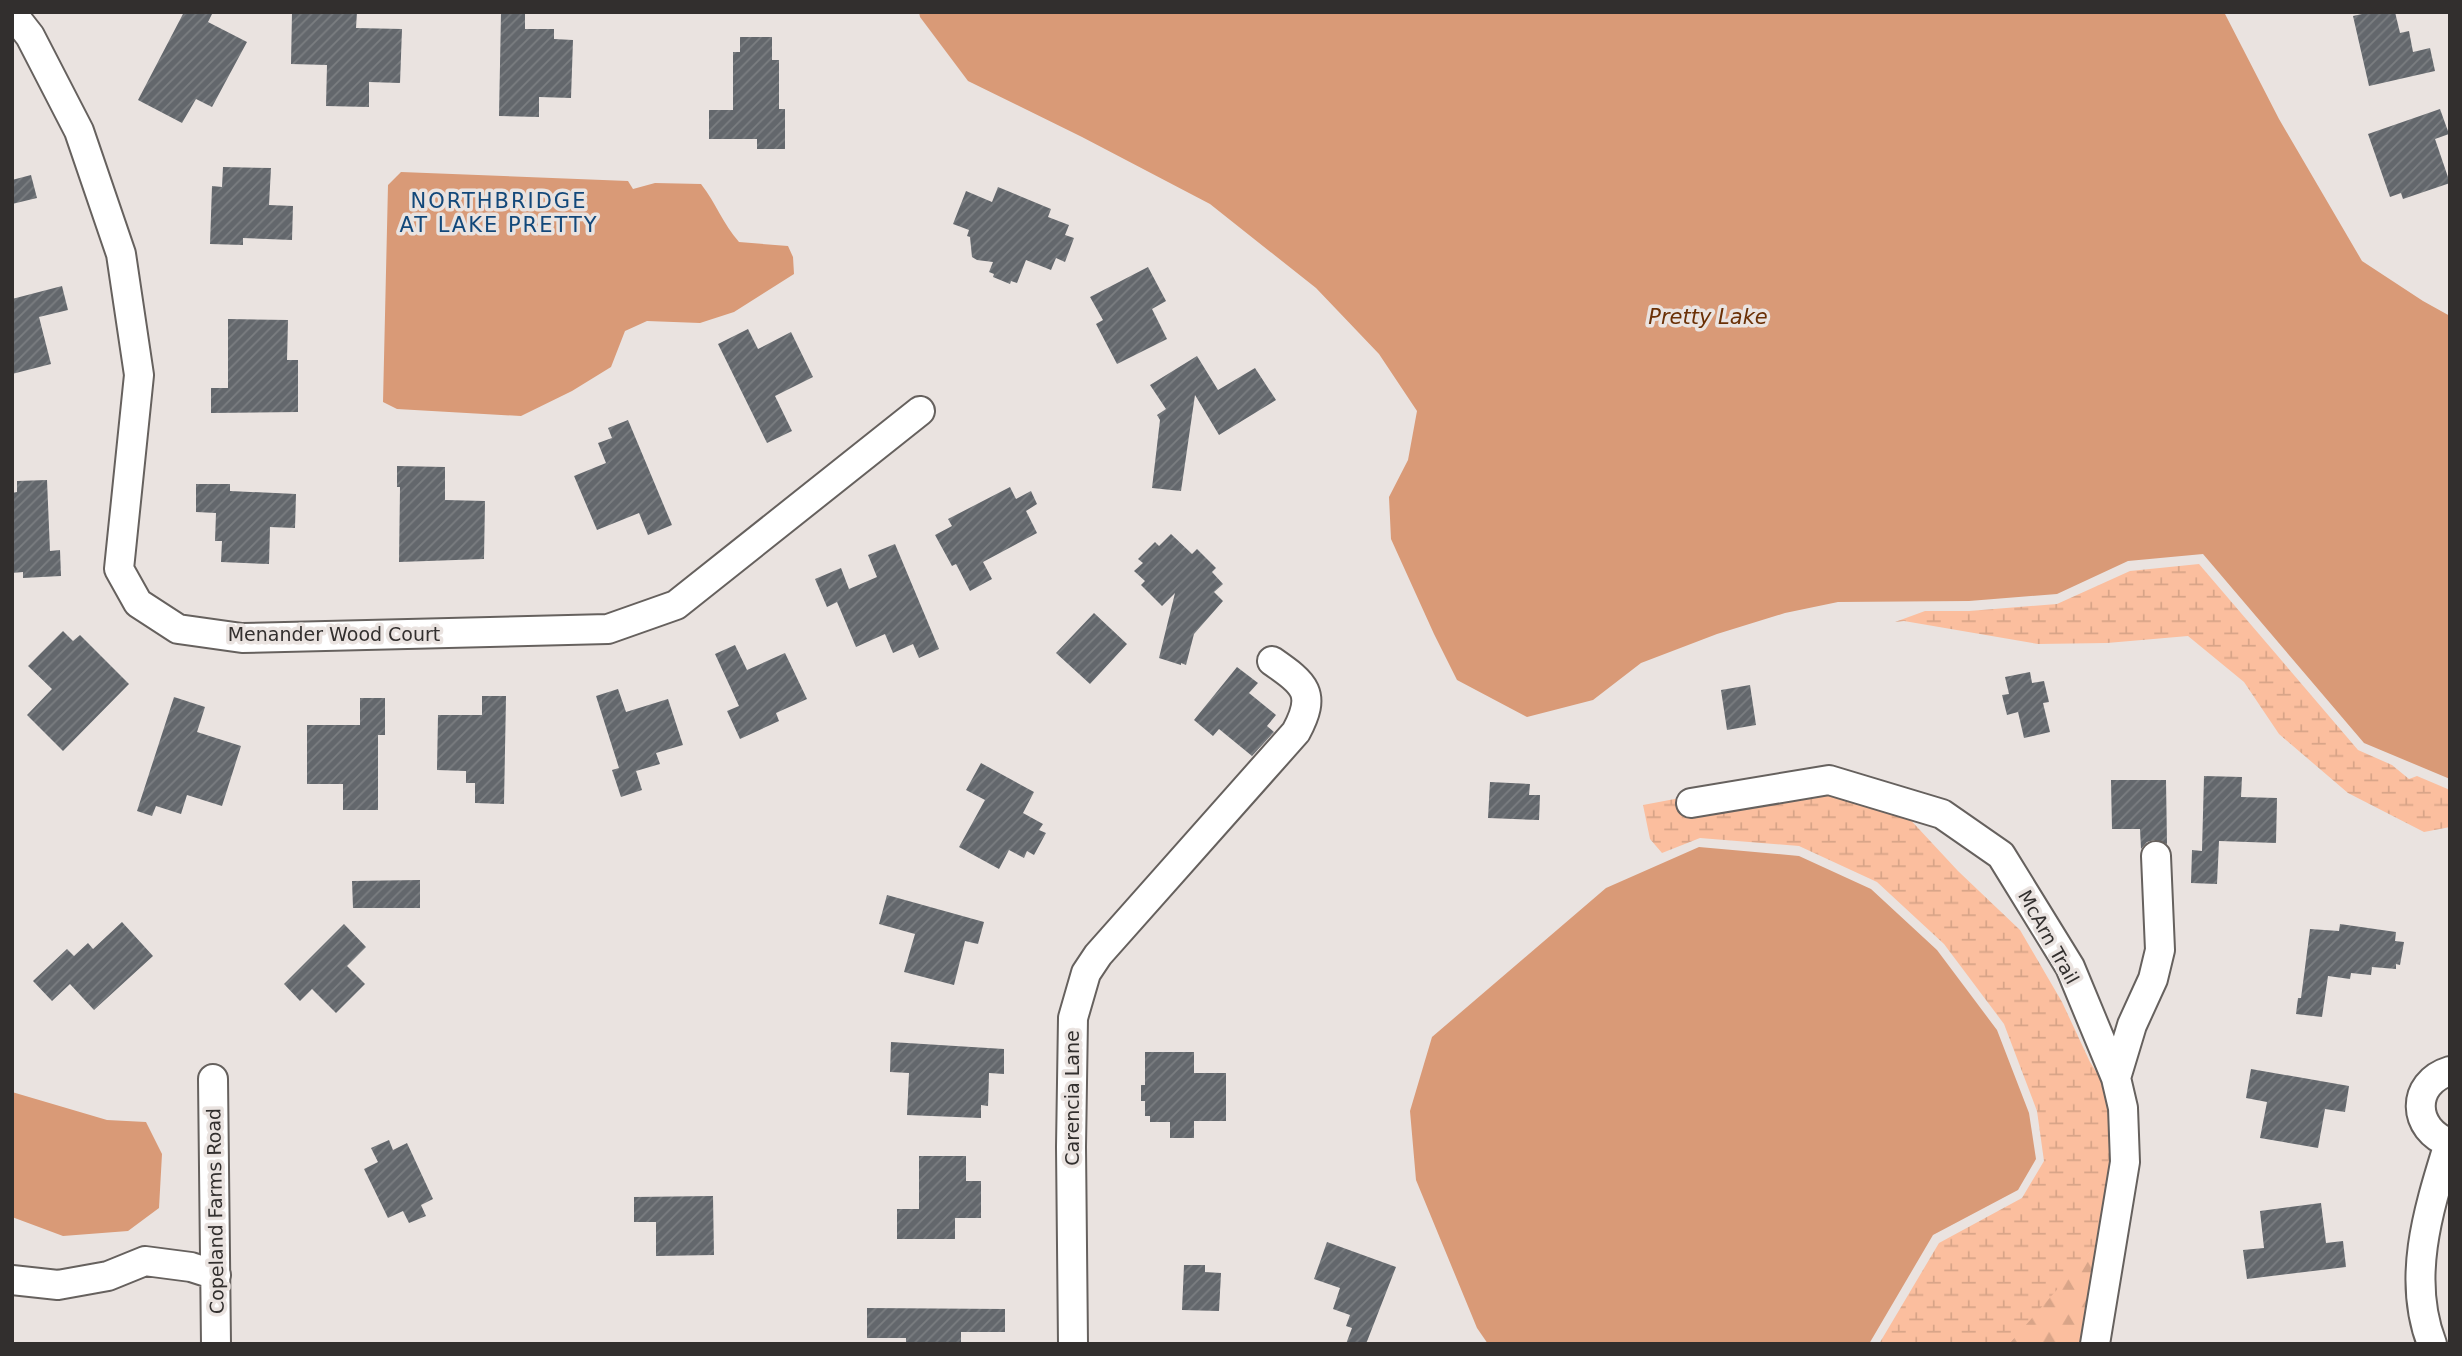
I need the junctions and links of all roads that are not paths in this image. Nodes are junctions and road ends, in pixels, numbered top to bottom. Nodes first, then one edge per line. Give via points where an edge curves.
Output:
1 (12, 13) edge
2 (920, 411) dead end
3 (1272, 661) dead end
4 (1691, 803) dead end
5 (2156, 856) dead end
6 (2450, 1071) edge
7 (2116, 1078) junction
8 (213, 1079) dead end
9 (2449, 1143) edge
10 (216, 1275) junction
11 (12, 1280) edge
12 (216, 1344) edge
13 (1073, 1344) edge
14 (2095, 1344) edge
15 (2432, 1344) edge

1 - 2 street, Menander Wood Court via 30,36 79,131 121,254 139,375 119,569 138,603 177,629 242,638 608,629 676,605
3 - 13 street, Carencia Lane via 1298,679 1307,694 1306,714 1296,732 1086,973 1073,1018
4 - 7 street, McArn Trail via 1829,780 1942,814 2001,855 2070,967
5 - 7 street via 2160,950
6 - 9 street via 2427,1086 2420,1108 2429,1131
7 - 14 street, McArn Trail via 2123,1108 2125,1162
8 - 10 street, Copeland Farms Road
9 - 15 street via 2420,1254 2424,1322
10 - 11 street via 145,1261 108,1276 58,1285
10 - 12 street, Copeland Farms Road

